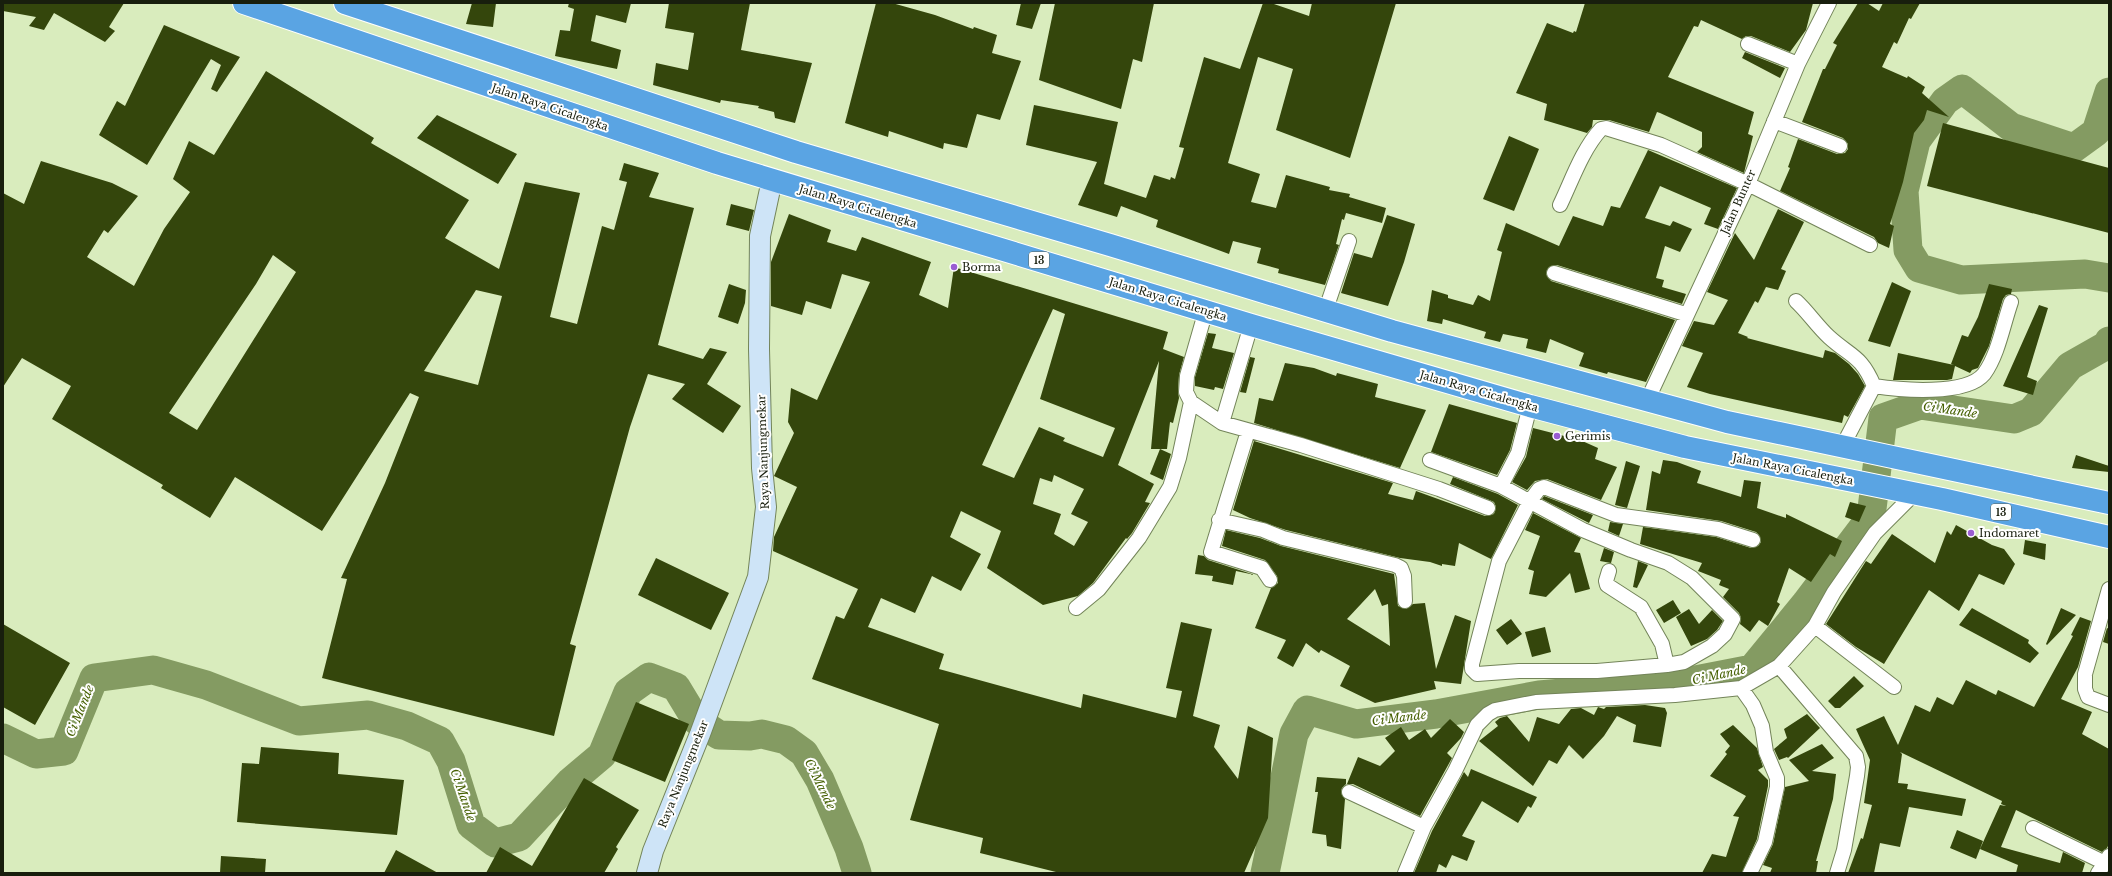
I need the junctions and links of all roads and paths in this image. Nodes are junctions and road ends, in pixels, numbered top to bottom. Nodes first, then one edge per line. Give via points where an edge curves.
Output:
1 (244, 3) edge
2 (345, 3) edge
3 (1829, 3) edge
4 (1748, 44) dead end
5 (1798, 64) junction
6 (1774, 121) junction
7 (1840, 146) dead end
8 (772, 180) junction
9 (1748, 184) junction
10 (1560, 205) dead end
11 (1349, 241) dead end
12 (1870, 246) dead end
13 (1554, 273) dead end
14 (1796, 301) dead end
15 (2011, 302) dead end
16 (1206, 310) junction
17 (1326, 312) junction
18 (1685, 314) junction
19 (1251, 324) junction
20 (1874, 386) junction
21 (1647, 401) junction
22 (1191, 402) junction
23 (1530, 406) junction
24 (1222, 423) junction
25 (1248, 431) junction
26 (1841, 447) junction
27 (1430, 460) dead end
28 (1948, 470) junction
29 (1819, 474) junction
30 (1501, 486) junction
31 (1914, 494) junction
32 (1942, 499) junction
33 (1530, 501) junction
34 (2109, 503) edge
35 (1488, 508) dead end
36 (1219, 520) junction
37 (2109, 537) edge
38 (1753, 540) dead end
39 (1608, 571) dead end
40 (1270, 580) dead end
41 (2109, 589) edge
42 (1405, 602) dead end
43 (1076, 608) dead end
44 (1815, 626) junction
45 (1667, 665) junction
46 (1779, 666) junction
47 (1894, 687) dead end
48 (1741, 688) junction
49 (2109, 705) edge
50 (1349, 792) dead end
51 (1424, 827) junction
52 (2033, 828) dead end
53 (2104, 864) edge
54 (647, 873) edge
55 (1405, 873) edge
56 (1750, 873) edge
57 (1837, 873) edge

1 - 8 highway, Jalan Raya Cicalengka / 13 via 604,126
2 - 17 highway via 796,152
3 - 5 street, Jalan Bunter
4 - 5 street
5 - 6 street, Jalan Bunter
6 - 7 street
6 - 9 street, Jalan Bunter
8 - 16 highway, Jalan Raya Cicalengka / 13
8 - 54 street, Raya Nanjungmekar via 760,236 759,349 762,468 766,507 758,577 700,734 652,851
9 - 10 street via 1661,144 1606,128 1600,129 1595,135
9 - 12 street
9 - 18 street, Jalan Bunter
11 - 17 street
13 - 18 street
14 - 20 street via 1829,337 1861,362
15 - 20 street via 1985,373 1975,380 1960,388 1948,390
16 - 19 highway, Jalan Raya Cicalengka / 13
16 - 22 street via 1187,376 1186,392
17 - 21 highway
18 - 21 street, Jalan Bunter
19 - 23 highway, Jalan Raya Cicalengka / 13
19 - 24 street
20 - 26 street
21 - 26 highway
22 - 24 street
22 - 43 street via 1170,487 1138,538 1104,583
23 - 29 highway, Jalan Raya Cicalengka / 13 via 1685,447
23 - 30 street via 1518,453
24 - 25 street
25 - 35 street via 1418,482
25 - 36 street
26 - 28 highway
26 - 29 highway
27 - 30 street
28 - 32 highway
28 - 34 highway
29 - 31 highway, Jalan Raya Cicalengka / 13
30 - 33 street
31 - 32 highway, Jalan Raya Cicalengka / 13
31 - 44 street via 1875,533 1834,592
32 - 37 highway, Jalan Raya Cicalengka / 13
33 - 38 street via 1539,489 1547,487 1616,515 1718,529
33 - 45 street via 1583,530 1668,563 1692,578 1732,618 1732,623 1725,634 1712,646 1684,662
33 - 45 street via 1499,561 1472,664 1474,672 1477,674 1596,671
36 - 40 street via 1210,552 1262,568
36 - 42 street via 1395,565 1401,568 1404,576
39 - 45 street via 1607,585 1641,608 1662,644
41 - 49 street via 2085,681 2088,697
44 - 46 street
44 - 47 street
46 - 48 street
46 - 57 street via 1856,756 1857,776 1844,850
48 - 51 street via 1675,695 1536,702 1495,710 1477,725
48 - 56 street via 1754,705 1762,726 1766,752 1778,787 1765,842
50 - 51 street
51 - 55 street
52 - 53 street

